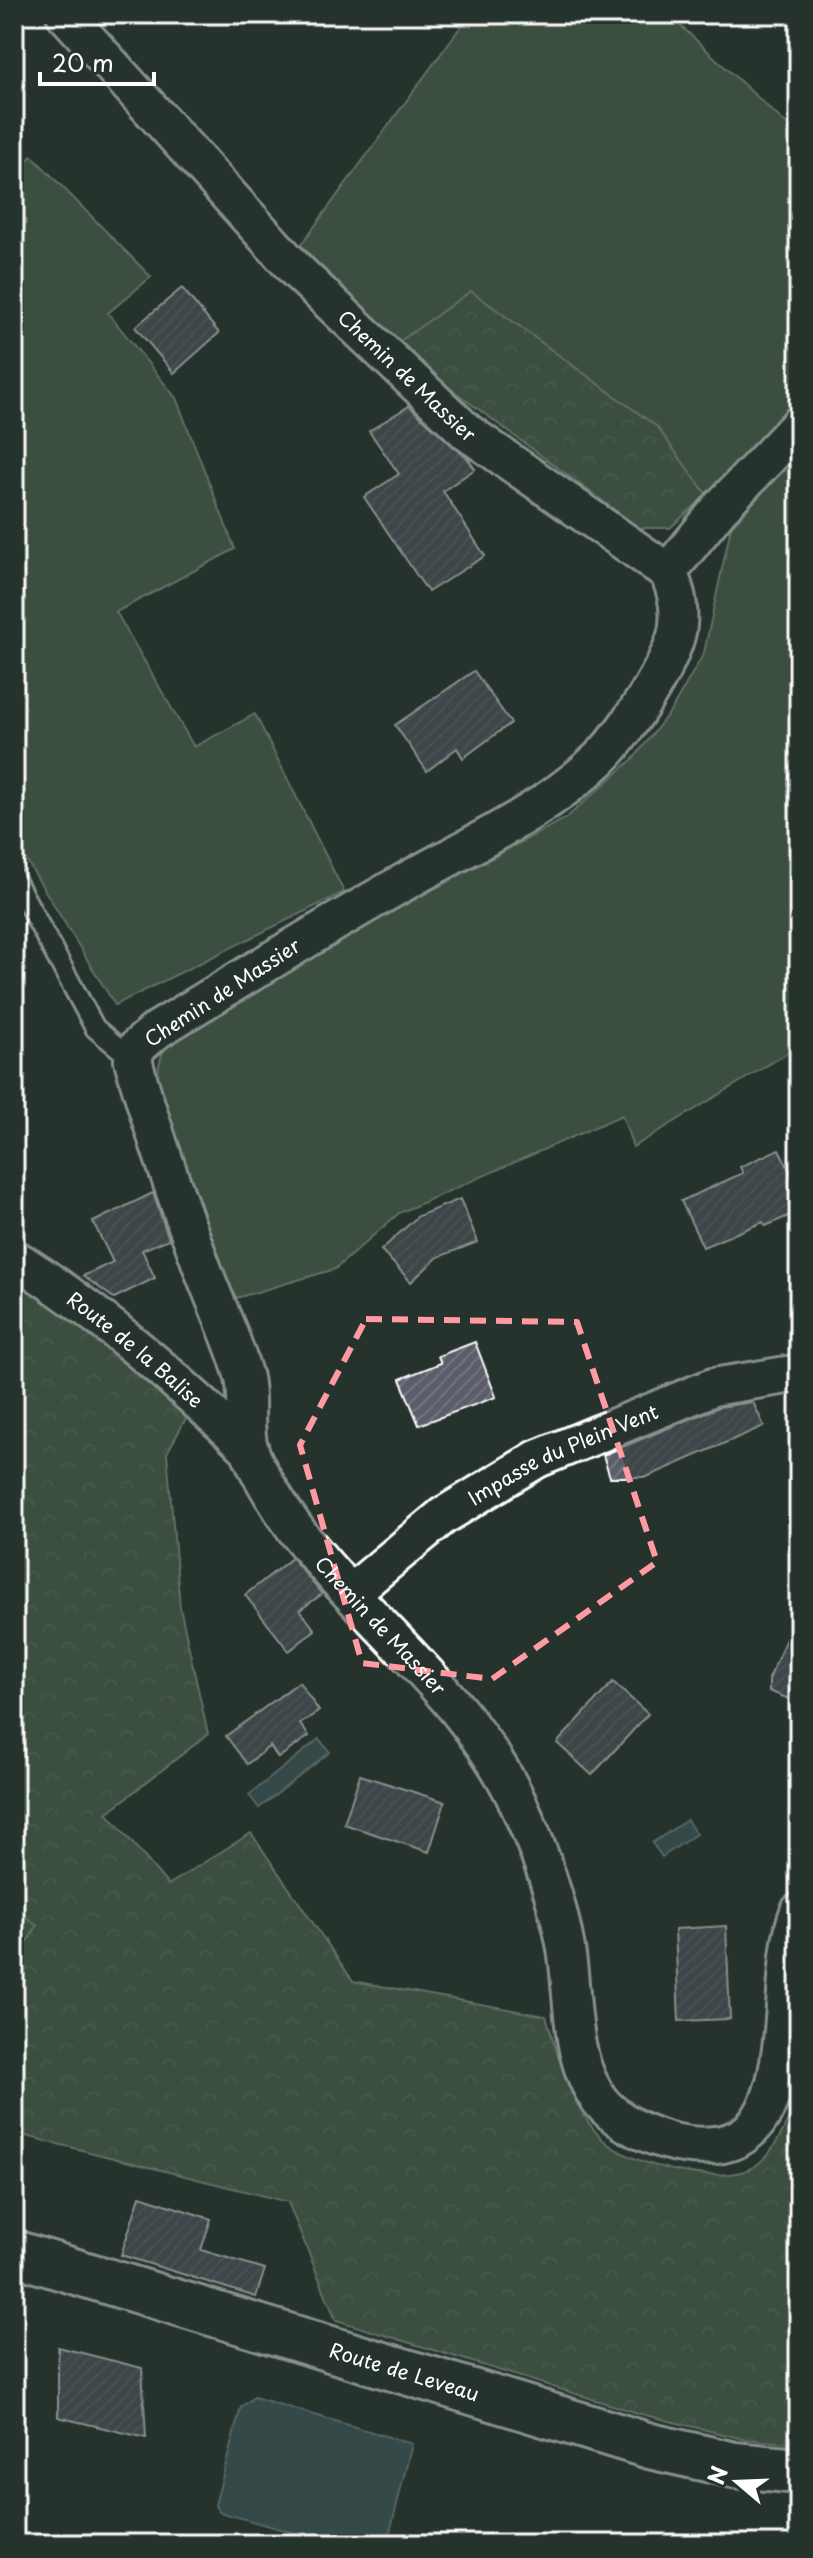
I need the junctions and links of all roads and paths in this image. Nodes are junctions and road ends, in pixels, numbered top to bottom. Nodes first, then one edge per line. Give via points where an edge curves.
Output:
1 (65, 14) edge
2 (799, 425) edge
3 (668, 572) junction
4 (14, 878) edge
5 (133, 1060) junction
6 (14, 1258) edge
7 (799, 1373) edge
8 (250, 1450) junction
9 (352, 1592) junction
10 (799, 1912) edge
11 (14, 2253) edge
12 (799, 2471) edge

1 - 3 street, Chemin de Massier via 296,270 467,432
2 - 3 street
3 - 5 street, Chemin de Massier via 677,594 678,628 634,715 599,760 533,809 157,1030 137,1047
4 - 5 lane via 95,1028
5 - 8 street, Chemin de Massier via 176,1197 244,1379
6 - 8 street, Route de la Balise via 57,1285 188,1391
7 - 9 street, Impasse du Plein Vent via 713,1387 537,1459 443,1516
8 - 9 street, Chemin de Massier via 296,1529
9 - 10 street, Chemin de Massier via 470,1728 516,1799 546,1870 566,1945 576,2037 589,2079 616,2118 675,2143 707,2145 737,2139 754,2124 782,2061 788,1955
11 - 12 street, Route de Leveau via 650,2446 734,2465

